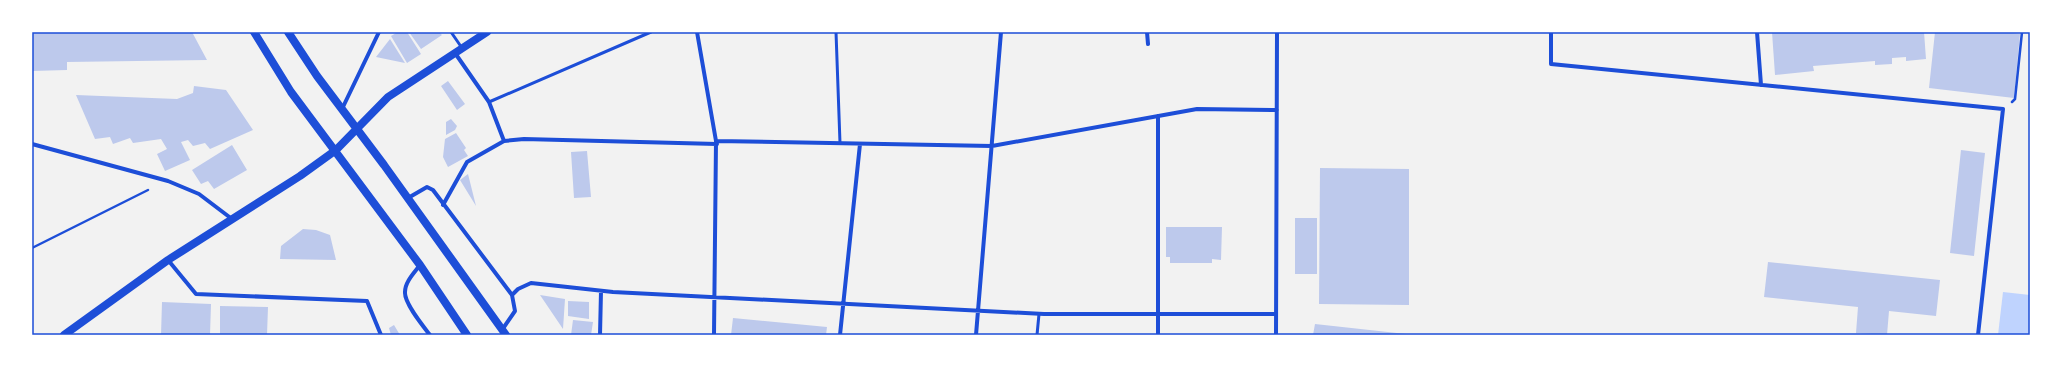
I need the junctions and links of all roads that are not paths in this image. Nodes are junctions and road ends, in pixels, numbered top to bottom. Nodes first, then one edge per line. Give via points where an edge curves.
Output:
1 (254, 32) edge
2 (288, 32) edge
3 (379, 32) edge
4 (450, 32) edge
5 (487, 32) edge
6 (651, 32) edge
7 (697, 32) edge
8 (836, 32) edge
9 (1001, 32) edge
10 (1148, 32) edge
11 (1277, 32) edge
12 (1551, 32) edge
13 (1757, 32) edge
14 (1148, 44) dead end
15 (462, 48) junction
16 (454, 53) junction
17 (1761, 85) junction
18 (489, 102) junction
19 (342, 109) junction
20 (1277, 110) junction
21 (1158, 116) junction
22 (356, 128) junction
23 (504, 141) junction
24 (716, 143) junction
25 (840, 143) junction
26 (32, 144) edge
27 (860, 144) junction
28 (992, 146) junction
29 (336, 150) junction
30 (408, 198) junction
31 (443, 205) junction
32 (232, 219) junction
33 (168, 260) junction
34 (420, 265) junction
35 (601, 291) junction
36 (512, 295) junction
37 (715, 298) junction
38 (843, 304) junction
39 (978, 311) junction
40 (1039, 314) junction
41 (1157, 314) junction
42 (1276, 314) junction
43 (504, 332) edge
44 (64, 335) edge
45 (381, 335) edge
46 (430, 335) edge
47 (467, 335) edge
48 (600, 335) edge
49 (714, 335) edge
50 (840, 335) edge
51 (976, 335) edge
52 (1037, 335) edge
53 (1158, 335) edge
54 (1276, 335) edge
55 (1978, 335) edge

1 - 29 main road via 291,92
2 - 19 main road
3 - 19 street
4 - 15 lane
5 - 15 main road
6 - 18 lane
7 - 24 street
8 - 25 lane
9 - 28 street
10 - 14 street
11 - 20 street
12 - 17 street via 1551,64
13 - 17 street
15 - 16 main road
16 - 18 street
16 - 22 main road via 388,97
17 - 55 street via 2002,109
18 - 23 street
19 - 22 main road
20 - 21 street via 1197,109
20 - 42 street
21 - 28 street
21 - 41 street
22 - 29 main road
22 - 30 main road
23 - 24 street via 524,139
23 - 31 street via 467,162
24 - 25 street
24 - 37 street
25 - 27 street
26 - 32 street via 168,181 199,194
27 - 28 street
27 - 38 street
28 - 39 street
29 - 32 main road
29 - 34 main road
30 - 31 street via 427,187 433,190
30 - 43 main road
31 - 36 street
32 - 33 main road
33 - 44 main road
33 - 45 street via 196,294 366,301
34 - 46 street via 407,283 404,293 407,302
34 - 47 main road
35 - 36 street via 531,283
35 - 37 street
35 - 48 street
36 - 43 street via 515,311
37 - 38 street
37 - 49 street
38 - 39 street
38 - 50 street
39 - 40 street
39 - 51 street
40 - 41 street
40 - 52 lane
41 - 42 street
41 - 53 street
42 - 54 street

